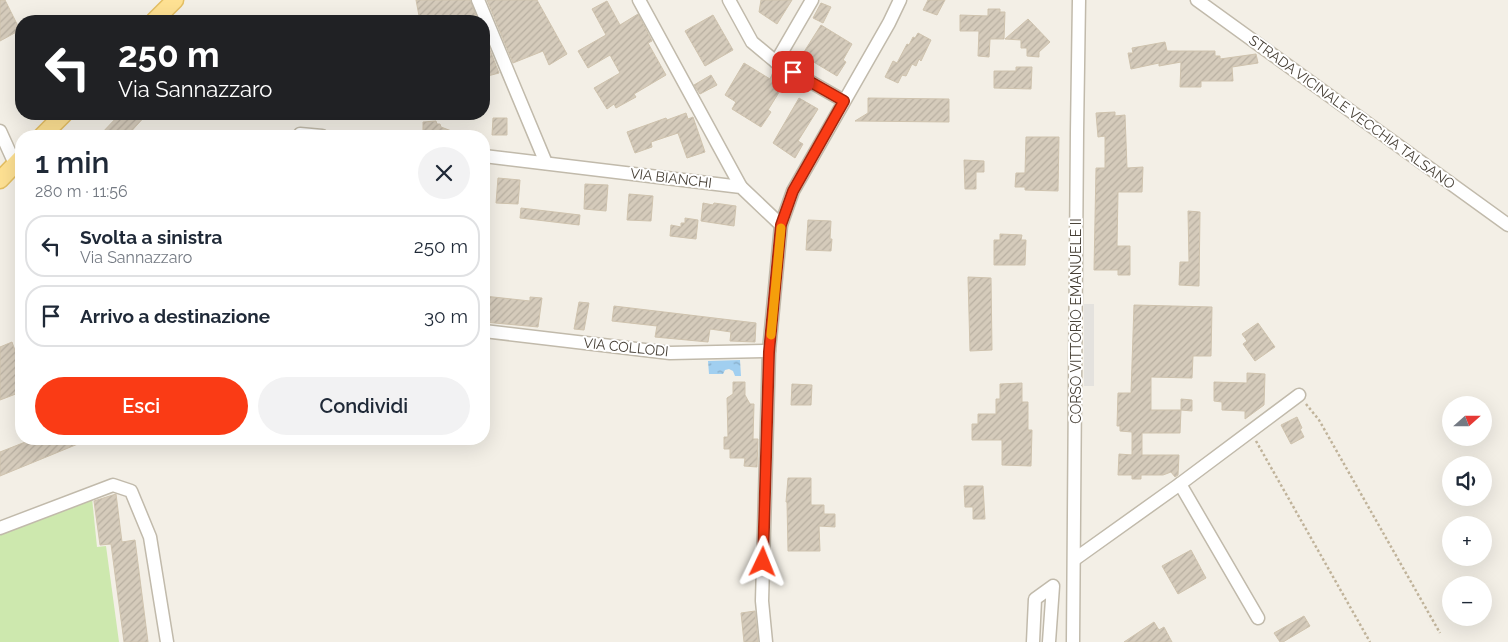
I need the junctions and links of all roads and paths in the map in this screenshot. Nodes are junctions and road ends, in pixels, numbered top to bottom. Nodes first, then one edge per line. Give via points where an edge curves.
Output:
1 (175, 0) edge
2 (478, 0) edge
3 (639, 0) edge
4 (729, 0) edge
5 (812, 0) edge
6 (900, 0) edge
7 (1079, 0) edge
8 (1197, 0) edge
9 (160, 15) edge
10 (484, 15) edge
11 (490, 29) edge
12 (776, 62) junction
13 (844, 101) junction
14 (58, 120) edge
15 (48, 130) edge
16 (0, 131) edge
17 (15, 156) edge
18 (490, 157) edge
19 (546, 163) junction
20 (15, 164) edge
21 (0, 180) edge
22 (740, 187) junction
23 (781, 225) junction
24 (1508, 225) edge
25 (490, 332) edge
26 (769, 352) junction
27 (1299, 395) joint
28 (1250, 430) junction
29 (1180, 484) junction
30 (0, 528) edge
31 (1075, 559) junction
32 (1258, 618) dead end
33 (1440, 633) dead end
34 (167, 642) edge
35 (766, 642) edge
36 (1033, 642) edge
37 (1049, 642) edge
38 (1073, 642) edge
39 (1370, 642) edge

1 - 9 main road
2 - 10 street
3 - 22 street
4 - 12 street via 752,42
5 - 12 street
6 - 13 street
7 - 31 street, CORSO VITTORIO EMANUELE II
8 - 24 street, STRADA VICINALE VECCHIA TALSANO
11 - 19 street
12 - 13 street
13 - 23 street via 793,191
14 - 15 main road
16 - 17 street
18 - 19 street, VIA BIANCHI
19 - 22 street, VIA BIANCHI
20 - 21 main road
22 - 23 street
23 - 26 street
25 - 26 street, VIA COLLODI via 670,353
26 - 35 street via 762,601
27 - 28 street
27 - 33 path via 1319,420
28 - 29 street
28 - 39 path
29 - 31 street
29 - 32 street
30 - 34 street via 113,484 131,491 150,537
31 - 38 street, CORSO VITTORIO EMANUELE II
36 - 37 street via 1035,599 1053,586

